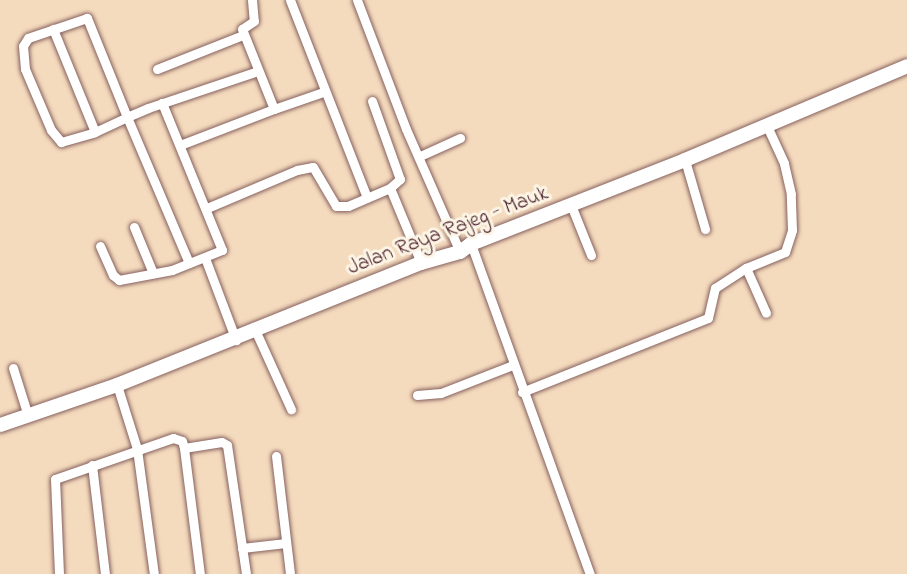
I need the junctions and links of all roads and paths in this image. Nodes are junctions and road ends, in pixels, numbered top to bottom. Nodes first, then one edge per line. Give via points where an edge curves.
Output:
1 (252, 0) edge
2 (290, 0) edge
3 (357, 0) edge
4 (54, 28) junction
5 (243, 35) junction
6 (907, 66) edge
7 (157, 69) dead end
8 (258, 71) junction
9 (323, 92) junction
10 (372, 101) dead end
11 (162, 103) junction
12 (274, 109) junction
13 (127, 117) junction
14 (766, 126) junction
15 (95, 132) junction
16 (460, 138) dead end
17 (180, 145) junction
18 (420, 156) junction
19 (685, 160) junction
20 (390, 188) junction
21 (367, 198) junction
22 (571, 205) junction
23 (207, 208) junction
24 (134, 227) dead end
25 (705, 229) dead end
26 (100, 246) dead end
27 (465, 248) junction
28 (591, 255) dead end
29 (205, 258) junction
30 (189, 263) junction
31 (421, 263) junction
32 (746, 268) junction
33 (153, 273) junction
34 (766, 313) dead end
35 (256, 332) junction
36 (236, 340) junction
37 (513, 365) junction
38 (13, 368) dead end
39 (117, 385) junction
40 (522, 392) junction
41 (417, 395) dead end
42 (291, 409) dead end
43 (28, 416) junction
44 (0, 425) edge
45 (184, 448) junction
46 (136, 449) junction
47 (276, 456) dead end
48 (93, 465) junction
49 (286, 543) junction
50 (242, 548) junction
51 (59, 574) edge
52 (105, 574) edge
53 (154, 574) edge
54 (200, 574) edge
55 (246, 574) edge
56 (290, 574) edge
57 (590, 574) edge

1 - 5 street via 255,21 243,27
2 - 9 street
3 - 18 street
4 - 13 street via 87,18
4 - 15 street
4 - 15 street via 28,38 22,51 25,69 56,139 68,141
5 - 7 street
5 - 8 street
6 - 14 main road, Jalan Raya Rajeg - Mauk
8 - 11 street
8 - 12 street
9 - 12 street
9 - 21 street
10 - 20 street via 400,179
11 - 13 street
11 - 17 street
12 - 17 street
13 - 15 street
13 - 30 street
14 - 19 main road, Jalan Raya Rajeg - Mauk
14 - 32 street via 788,175 792,230 785,252
16 - 18 street
17 - 23 street
18 - 27 street
19 - 22 main road, Jalan Raya Rajeg - Mauk
19 - 25 street
20 - 21 street
20 - 31 street
21 - 23 street via 336,206 317,171 309,167
22 - 27 main road, Jalan Raya Rajeg - Mauk
22 - 28 street
23 - 29 street via 222,250
24 - 33 street
26 - 33 street via 115,279
27 - 31 main road, Jalan Raya Rajeg - Mauk
27 - 37 street
29 - 30 street
29 - 36 street
30 - 33 street
31 - 35 main road, Jalan Raya Rajeg - Mauk
32 - 34 street
32 - 40 street via 715,288 708,318
35 - 36 main road, Jalan Raya Rajeg - Mauk
35 - 42 street
36 - 39 main road, Jalan Raya Rajeg - Mauk
37 - 40 street
37 - 41 street via 441,393
38 - 43 street
39 - 43 main road, Jalan Raya Rajeg - Mauk
39 - 46 street
40 - 57 street
43 - 44 main road, Jalan Raya Rajeg - Mauk
45 - 46 street via 178,438
45 - 50 street via 222,442 227,445
45 - 54 street
46 - 48 street
46 - 53 street
47 - 49 street
48 - 51 street via 60,476 53,483
48 - 52 street
49 - 50 street
49 - 56 street
50 - 55 street

